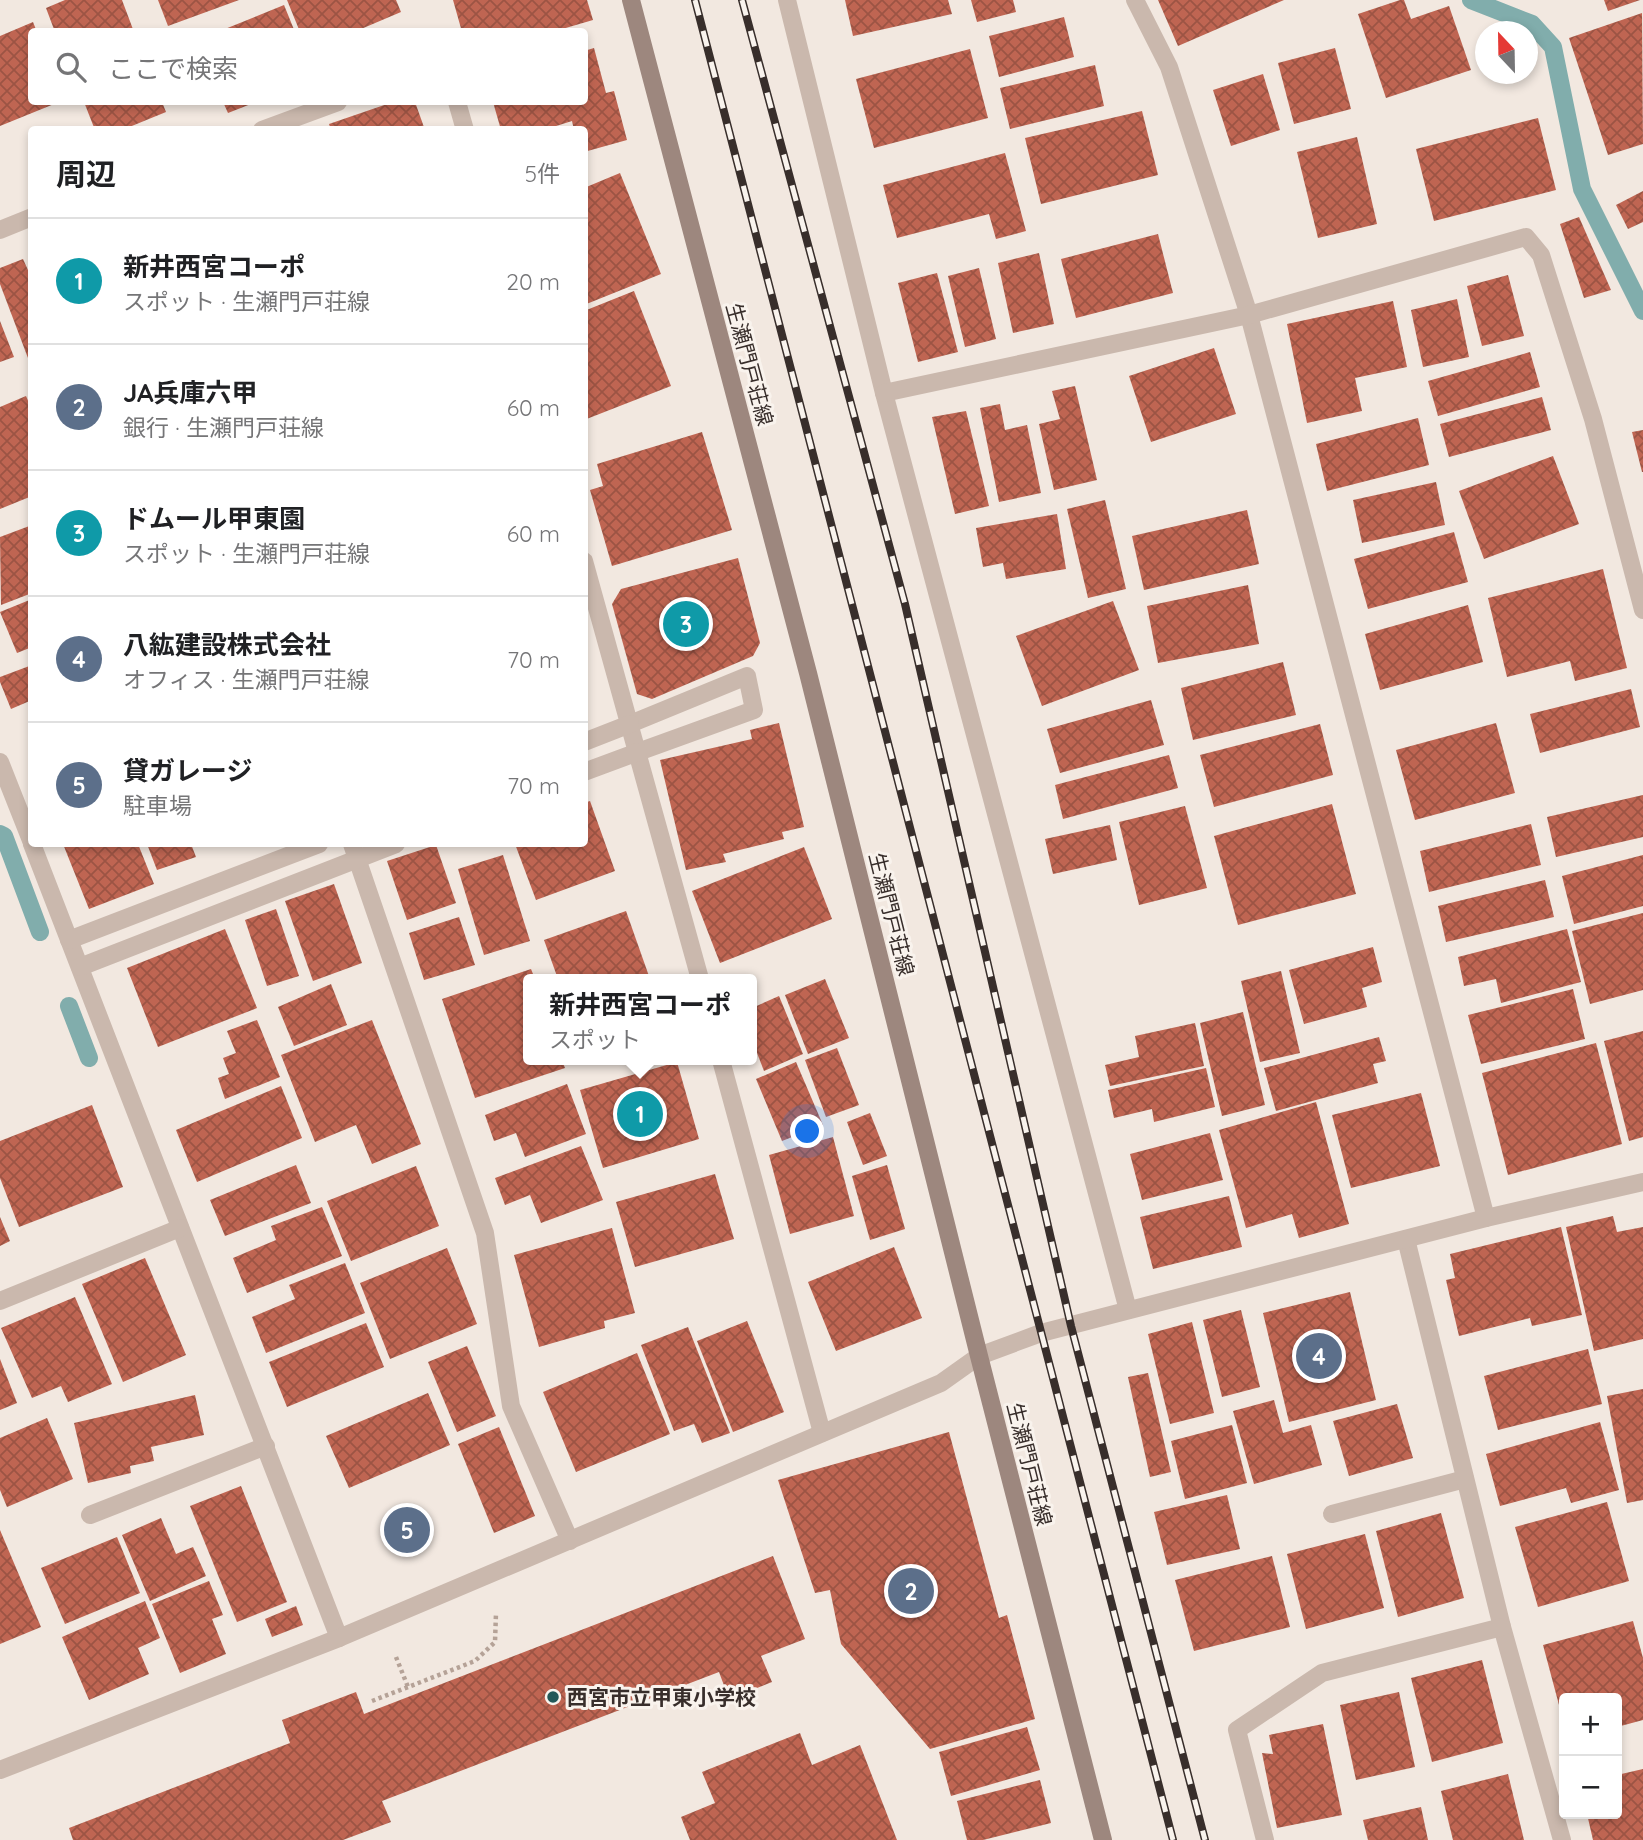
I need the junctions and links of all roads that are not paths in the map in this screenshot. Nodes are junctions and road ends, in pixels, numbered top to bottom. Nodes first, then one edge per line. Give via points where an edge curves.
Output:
1 (631, 0) edge
2 (787, 0) edge
3 (1135, 0) edge
4 (330, 105) edge
5 (458, 105) edge
6 (273, 126) edge
7 (464, 126) edge
8 (28, 219) edge
9 (0, 230) edge
10 (1249, 315) junction
11 (884, 393) junction
12 (588, 575) edge
13 (1643, 610) edge
14 (630, 724) junction
15 (588, 740) edge
16 (638, 752) junction
17 (0, 762) edge
18 (588, 771) edge
19 (6, 794) edge
20 (28, 835) edge
21 (34, 847) edge
22 (310, 847) edge
23 (378, 847) edge
24 (355, 851) edge
25 (69, 940) junction
26 (80, 967) junction
27 (699, 974) edge
28 (722, 1065) edge
29 (1643, 1182) edge
30 (1486, 1219) junction
31 (180, 1228) junction
32 (1406, 1239) junction
33 (0, 1301) edge
34 (1128, 1310) junction
35 (979, 1356) junction
36 (822, 1433) junction
37 (266, 1446) junction
38 (1465, 1479) junction
39 (1332, 1514) dead end
40 (90, 1515) dead end
41 (570, 1541) junction
42 (1502, 1627) junction
43 (339, 1638) junction
44 (0, 1770) edge
45 (1103, 1840) edge
46 (1265, 1840) edge
47 (1562, 1840) edge

1 - 35 main road, 生瀬門戸荘線 via 811,686
2 - 11 street
3 - 10 street via 1170,67
4 - 6 street
5 - 7 street
8 - 9 street
10 - 11 street
10 - 13 street via 1526,237 1541,255 1593,419
10 - 30 street
11 - 34 street
12 - 14 street
14 - 15 street
14 - 16 street
14 - 16 street via 747,676 754,710
16 - 18 street
16 - 27 street
17 - 19 street
19 - 20 street
21 - 25 street
22 - 25 street
23 - 24 street
24 - 26 street
24 - 41 street via 485,1233 511,1406
25 - 26 street
26 - 31 street
28 - 36 street
29 - 30 street
30 - 32 street
31 - 33 street
31 - 37 street
32 - 34 street
32 - 38 street
34 - 35 street via 1041,1333
35 - 36 street via 941,1382
35 - 45 main road, 生瀬門戸荘線
36 - 41 street
37 - 40 street
37 - 43 street
38 - 39 street
38 - 42 street
41 - 43 street
42 - 46 street via 1322,1673 1237,1730
42 - 47 street
43 - 44 street

